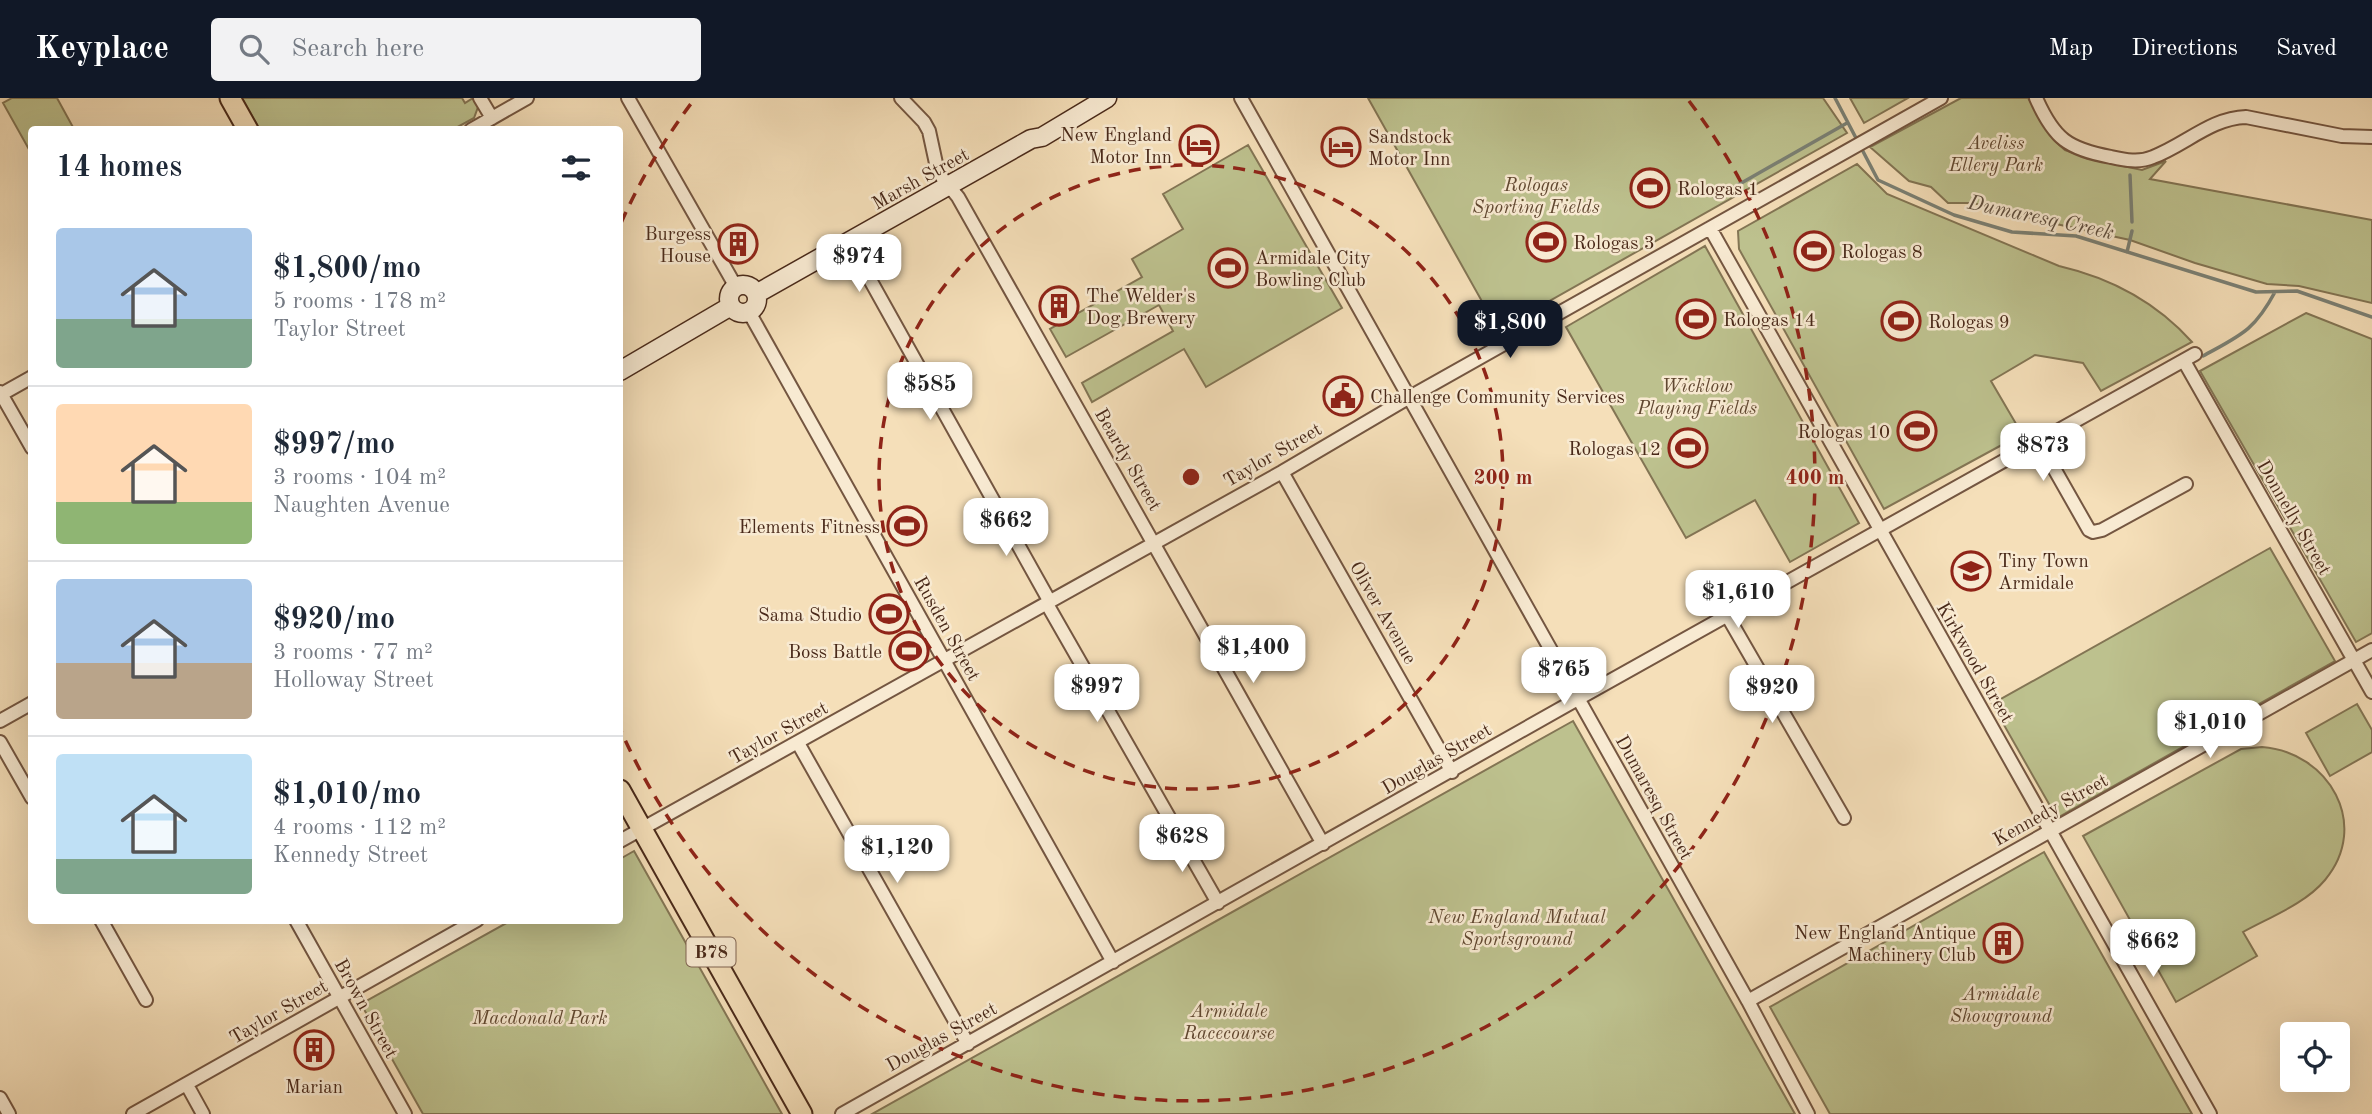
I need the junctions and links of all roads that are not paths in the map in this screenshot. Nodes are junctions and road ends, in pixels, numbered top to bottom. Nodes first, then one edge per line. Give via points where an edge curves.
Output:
1 (230, 98) edge
2 (480, 98) edge
3 (527, 98) edge
4 (628, 98) edge
5 (901, 98) edge
6 (1107, 98) edge
7 (1241, 98) edge
8 (1941, 98) edge
9 (2036, 98) edge
10 (492, 118) junction
11 (246, 126) edge
12 (478, 126) edge
13 (2372, 137) edge
14 (949, 186) junction
15 (1710, 228) junction
16 (849, 242) junction
17 (736, 287) junction
18 (756, 294) junction
19 (740, 309) junction
20 (2189, 358) joint
21 (623, 370) edge
22 (28, 379) edge
23 (0, 394) edge
24 (1409, 397) junction
25 (28, 441) edge
26 (2039, 442) junction
27 (1282, 472) junction
28 (2186, 484) dead end
29 (1880, 530) junction
30 (1154, 542) junction
31 (1048, 603) junction
32 (1728, 617) junction
33 (2372, 650) edge
34 (2354, 660) junction
35 (944, 661) junction
36 (2372, 692) edge
37 (1578, 699) junction
38 (28, 705) edge
39 (0, 721) edge
40 (0, 742) edge
41 (798, 743) junction
42 (1452, 772) junction
43 (28, 791) edge
44 (623, 795) edge
45 (1844, 818) dead end
46 (642, 829) junction
47 (2050, 831) junction
48 (623, 839) edge
49 (1323, 844) junction
50 (1218, 903) junction
51 (103, 924) edge
52 (298, 924) edge
53 (470, 924) edge
54 (1113, 962) junction
55 (340, 998) junction
56 (146, 1000) dead end
57 (1748, 1001) junction
58 (968, 1044) junction
59 (187, 1085) junction
60 (0, 1098) edge
61 (9, 1114) edge
62 (133, 1114) edge
63 (203, 1114) edge
64 (405, 1114) edge
65 (802, 1114) edge
66 (842, 1114) edge
67 (1808, 1114) edge
68 (2210, 1114) edge

1 - 11 main road
2 - 10 street
3 - 10 street
4 - 17 street
5 - 14 street, Beardy Street via 925,122 937,168
6 - 14 main road, Marsh Street
7 - 24 street, Dumaresq Street
8 - 15 street, Taylor Street
9 - 13 street via 2065,142 2124,160 2150,158 2233,117
10 - 12 street
14 - 16 main road, Marsh Street
14 - 30 street, Beardy Street
15 - 24 street, Taylor Street
15 - 29 street, Kirkwood Street
16 - 18 main road, Marsh Street
16 - 31 street
17 - 18 main road via 749,286
17 - 19 main road via 730,296
18 - 19 main road via 757,303
19 - 21 main road
19 - 35 street, Rusden Street
20 - 26 street, Douglas Street
20 - 34 street, Donnelly Street
22 - 23 street
23 - 25 street
24 - 27 street, Taylor Street
24 - 37 street, Dumaresq Street
26 - 28 street via 2093,532
26 - 29 street, Douglas Street
27 - 30 street, Taylor Street
27 - 42 street, Oliver Avenue
29 - 32 street, Douglas Street
29 - 47 street, Kirkwood Street
30 - 31 street, Taylor Street
30 - 49 street, Beardy Street
31 - 35 street, Taylor Street
31 - 50 street
32 - 37 street, Douglas Street
32 - 45 street
33 - 34 street, Kennedy Street
34 - 36 street, Donnelly Street
34 - 47 street, Kennedy Street
35 - 41 street, Taylor Street
35 - 54 street, Rusden Street
37 - 42 street, Douglas Street
37 - 57 street, Dumaresq Street
38 - 39 street
40 - 43 street
41 - 46 street, Taylor Street
41 - 58 street
42 - 49 street, Douglas Street
44 - 46 main road, B78
46 - 48 street, Taylor Street
46 - 65 main road, B78
47 - 57 street, Kennedy Street
47 - 68 street, Kirkwood Street
49 - 50 street, Douglas Street
50 - 54 street, Douglas Street
51 - 56 street
52 - 55 street, Brown Street
53 - 55 street, Taylor Street
54 - 58 street, Douglas Street
55 - 59 street, Taylor Street
55 - 64 street, Brown Street
57 - 67 street, Dumaresq Street
58 - 66 street, Douglas Street
59 - 62 street, Taylor Street
59 - 63 street
60 - 61 street

